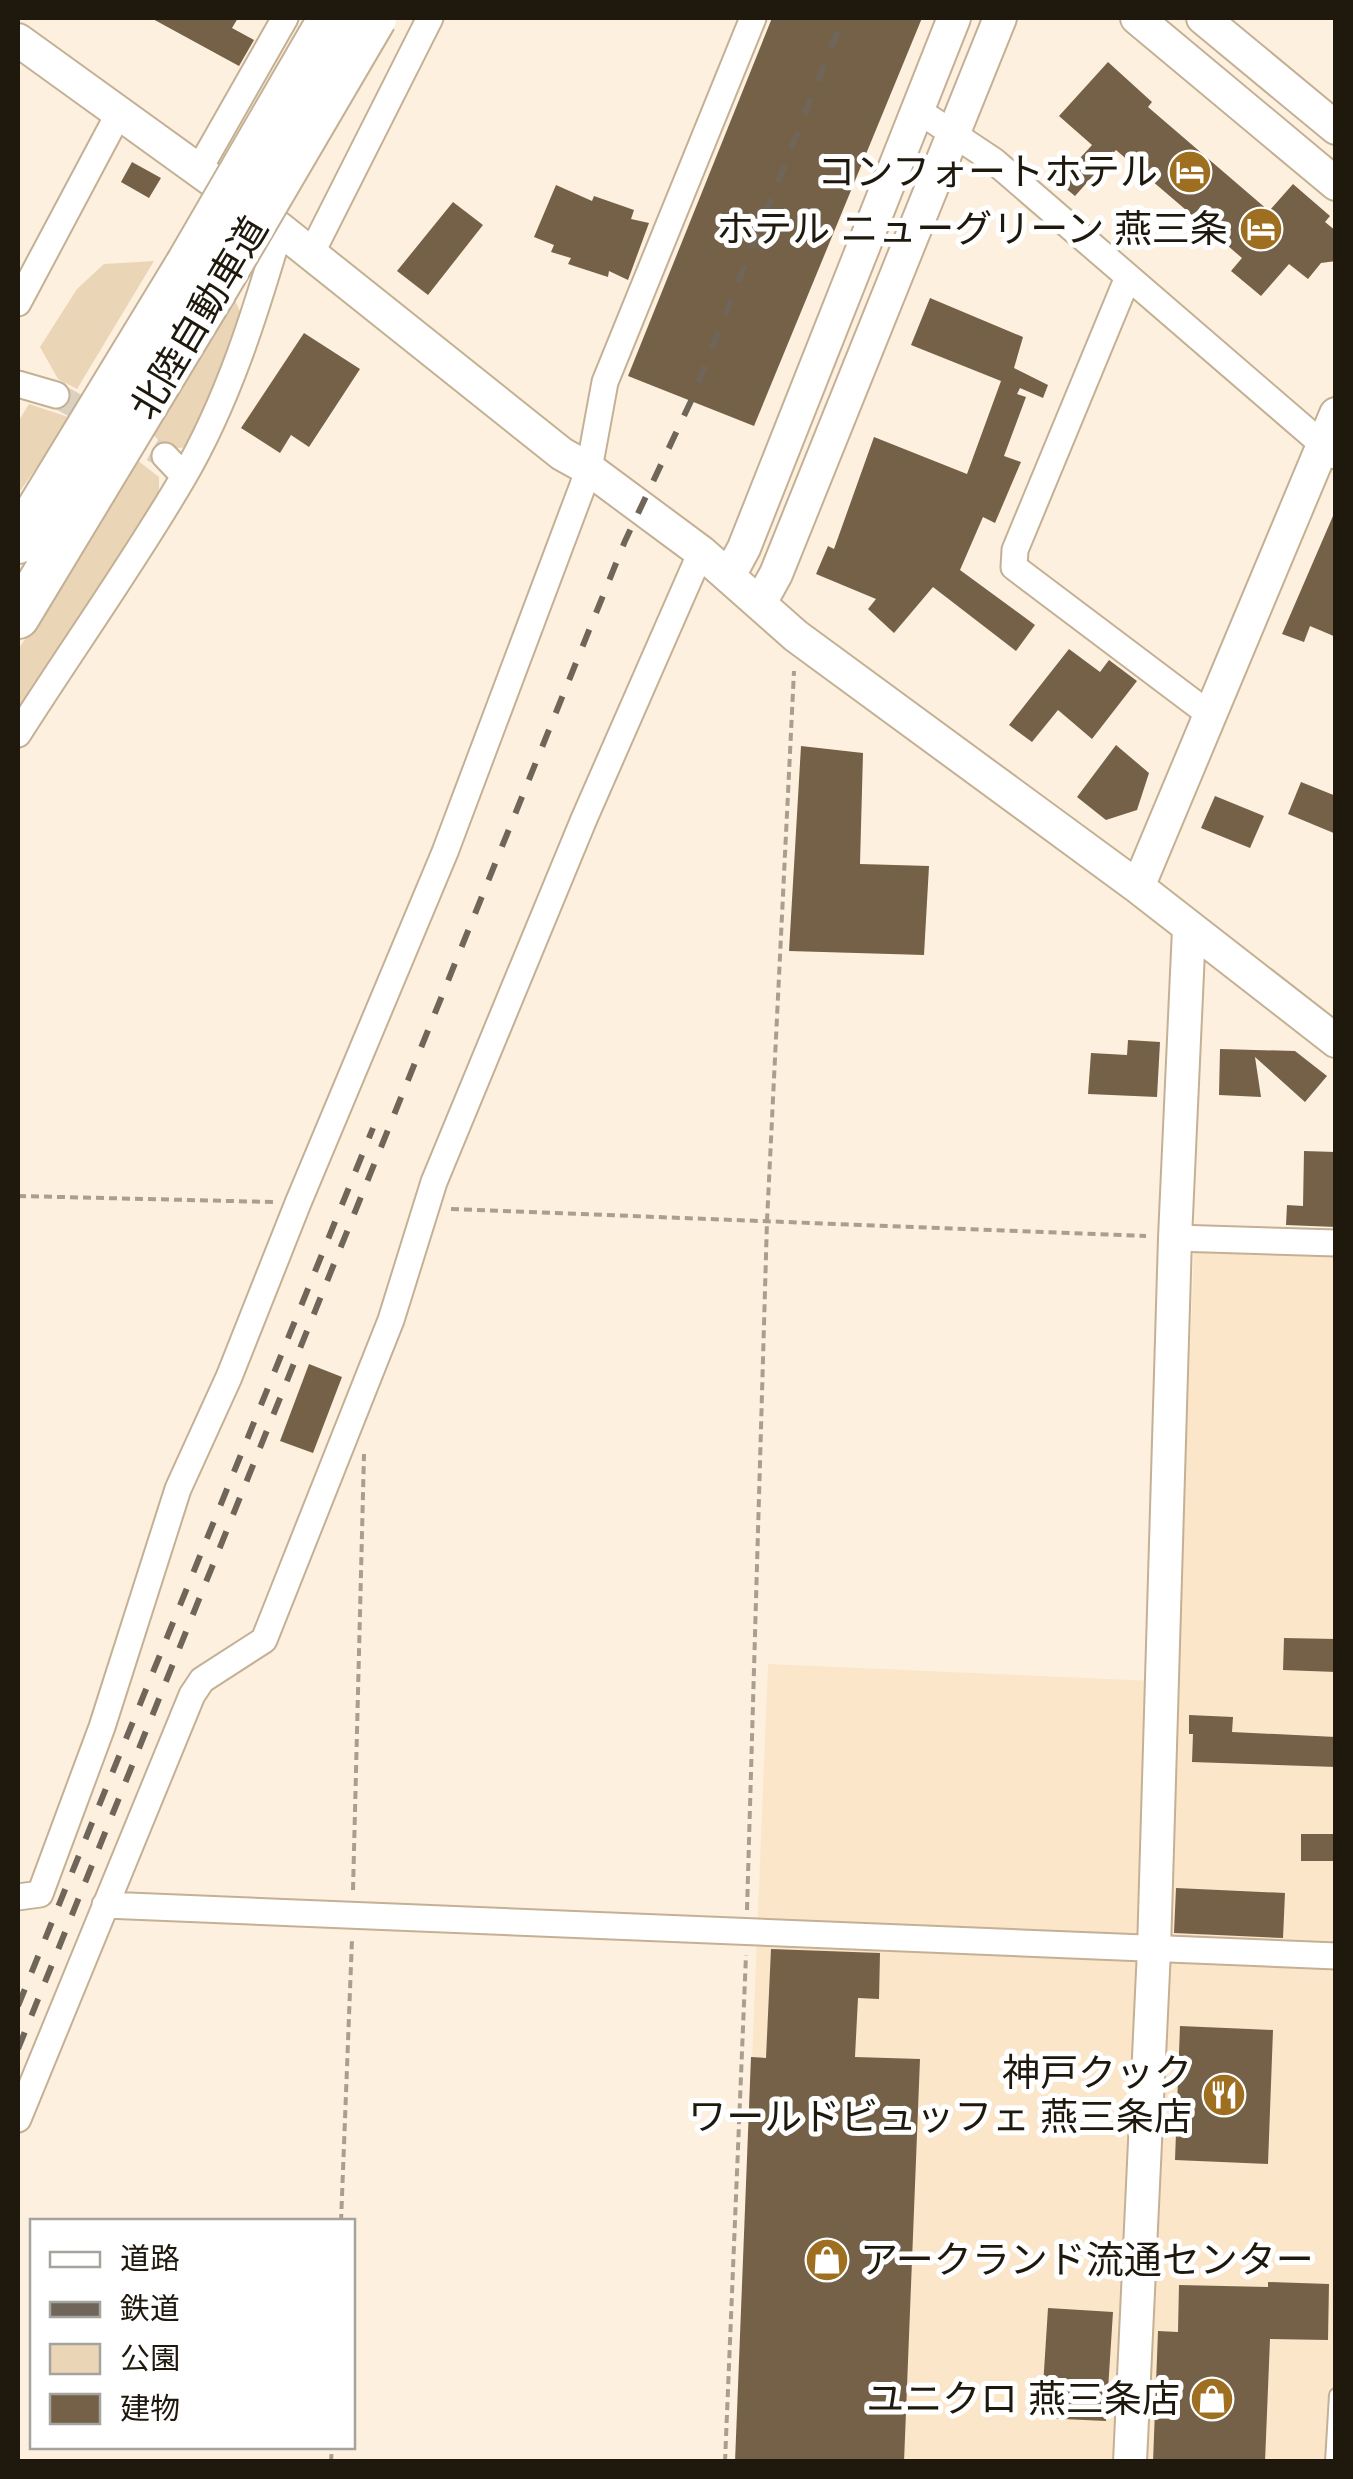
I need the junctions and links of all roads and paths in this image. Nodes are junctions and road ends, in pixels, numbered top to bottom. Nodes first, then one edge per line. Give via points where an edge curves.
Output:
1 (285, 18) edge
2 (330, 18) edge
3 (375, 18) edge
4 (430, 18) edge
5 (753, 18) edge
6 (954, 18) edge
7 (1000, 18) edge
8 (1138, 18) edge
9 (1202, 18) edge
10 (18, 40) edge
11 (916, 109) junction
12 (119, 113) junction
13 (1336, 128) edge
14 (954, 132) junction
15 (198, 171) junction
16 (1336, 184) edge
17 (280, 229) junction
18 (311, 254) junction
19 (1128, 276) junction
20 (201, 279) junction
21 (18, 303) edge
22 (18, 384) edge
23 (56, 395) tunnel mouth
24 (1336, 414) edge
25 (1329, 451) edge
26 (165, 456) tunnel mouth
27 (589, 469) junction
28 (184, 476) junction
29 (18, 542) edge
30 (701, 552) junction
31 (729, 576) junction
32 (760, 602) junction
33 (18, 616) edge
34 (796, 636) junction
35 (1209, 714) junction
36 (18, 734) edge
37 (1138, 887) junction
38 (1189, 928) junction
39 (1336, 1041) edge
40 (18, 1196) edge
41 (298, 1203) junction
42 (424, 1208) junction
43 (767, 1222) junction
44 (1175, 1238) junction
45 (1336, 1243) edge
46 (364, 1444) dead end
47 (18, 1896) edge
48 (104, 1905) junction
49 (353, 1916) junction
50 (747, 1932) junction
51 (1154, 1950) junction
52 (1336, 1956) edge
53 (18, 2120) edge
54 (341, 2219) edge
55 (1336, 2395) edge
56 (726, 2462) edge
57 (1130, 2462) edge
58 (1332, 2462) edge

1 - 15 street
2 - 20 highway, 北陸自動車道, bridge
3 - 20 highway, 北陸自動車道, bridge
4 - 18 street
5 - 27 street via 605,382
6 - 11 street
7 - 14 street
8 - 16 street
9 - 13 street
10 - 12 street
11 - 14 street
11 - 31 street
12 - 15 street
12 - 21 street
14 - 19 street
14 - 32 street
15 - 17 street
17 - 18 street
17 - 28 street via 242,346
18 - 27 street
19 - 25 street
19 - 35 street via 1014,566
20 - 29 highway, 北陸自動車道
20 - 33 highway, 北陸自動車道
22 - 23 street
24 - 25 street
25 - 35 street
26 - 28 street
27 - 30 street
27 - 41 street via 445,852
28 - 36 street
30 - 31 street
30 - 42 street
31 - 32 street
32 - 34 street
34 - 37 street
34 - 43 path
35 - 37 street
37 - 38 street
38 - 39 street
38 - 44 street
40 - 41 path
41 - 47 street via 178,1489 102,1728 40,1894
42 - 43 path
42 - 48 street via 392,1320 264,1640 202,1680 192,1695
43 - 44 path
43 - 50 path
44 - 45 street
44 - 51 street
46 - 49 path
48 - 49 street
48 - 53 street
49 - 50 street
49 - 54 path
50 - 51 street
50 - 56 path
51 - 52 street
51 - 57 street
55 - 58 lane

